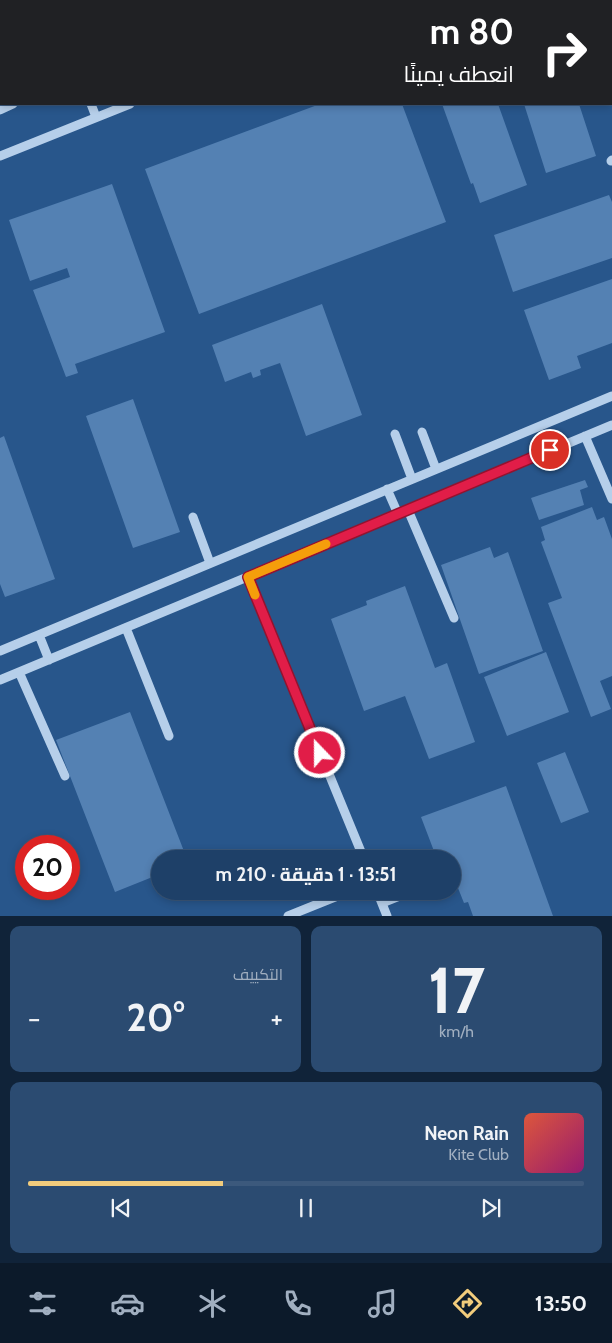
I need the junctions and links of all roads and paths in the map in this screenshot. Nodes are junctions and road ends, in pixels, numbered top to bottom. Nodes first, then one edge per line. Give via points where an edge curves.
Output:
1 (12, 105) edge
2 (91, 105) edge
3 (128, 105) edge
4 (0, 110) edge
5 (96, 118) junction
6 (0, 156) edge
7 (612, 396) edge
8 (612, 425) edge
9 (422, 432) dead end
10 (396, 434) dead end
11 (585, 436) junction
12 (436, 469) junction
13 (412, 479) junction
14 (387, 489) junction
15 (612, 499) edge
16 (408, 510) junction
17 (398, 514) junction
18 (193, 517) dead end
19 (210, 563) junction
20 (248, 577) junction
21 (454, 618) dead end
22 (126, 628) junction
23 (39, 634) junction
24 (0, 651) edge
25 (49, 660) junction
26 (19, 672) junction
27 (0, 680) edge
28 (169, 736) dead end
29 (65, 776) dead end
30 (360, 850) edge
31 (328, 900) edge
32 (381, 900) edge
33 (390, 900) edge
34 (382, 903) junction
35 (288, 916) edge
36 (387, 916) edge

1 - 4 lane
2 - 5 lane
3 - 5 lane
5 - 6 lane
7 - 12 lane
8 - 11 lane
9 - 12 lane
10 - 13 lane
11 - 15 lane
11 - 16 lane
12 - 13 lane
13 - 14 lane
14 - 17 lane
14 - 19 lane
16 - 17 lane
16 - 21 lane
17 - 20 lane
18 - 19 lane
19 - 23 lane
20 - 22 lane
20 - 30 lane
22 - 25 lane
22 - 28 lane
23 - 24 lane
23 - 25 lane
25 - 26 lane
26 - 27 lane
26 - 29 lane
31 - 35 lane
32 - 34 lane
33 - 34 lane
34 - 36 lane

